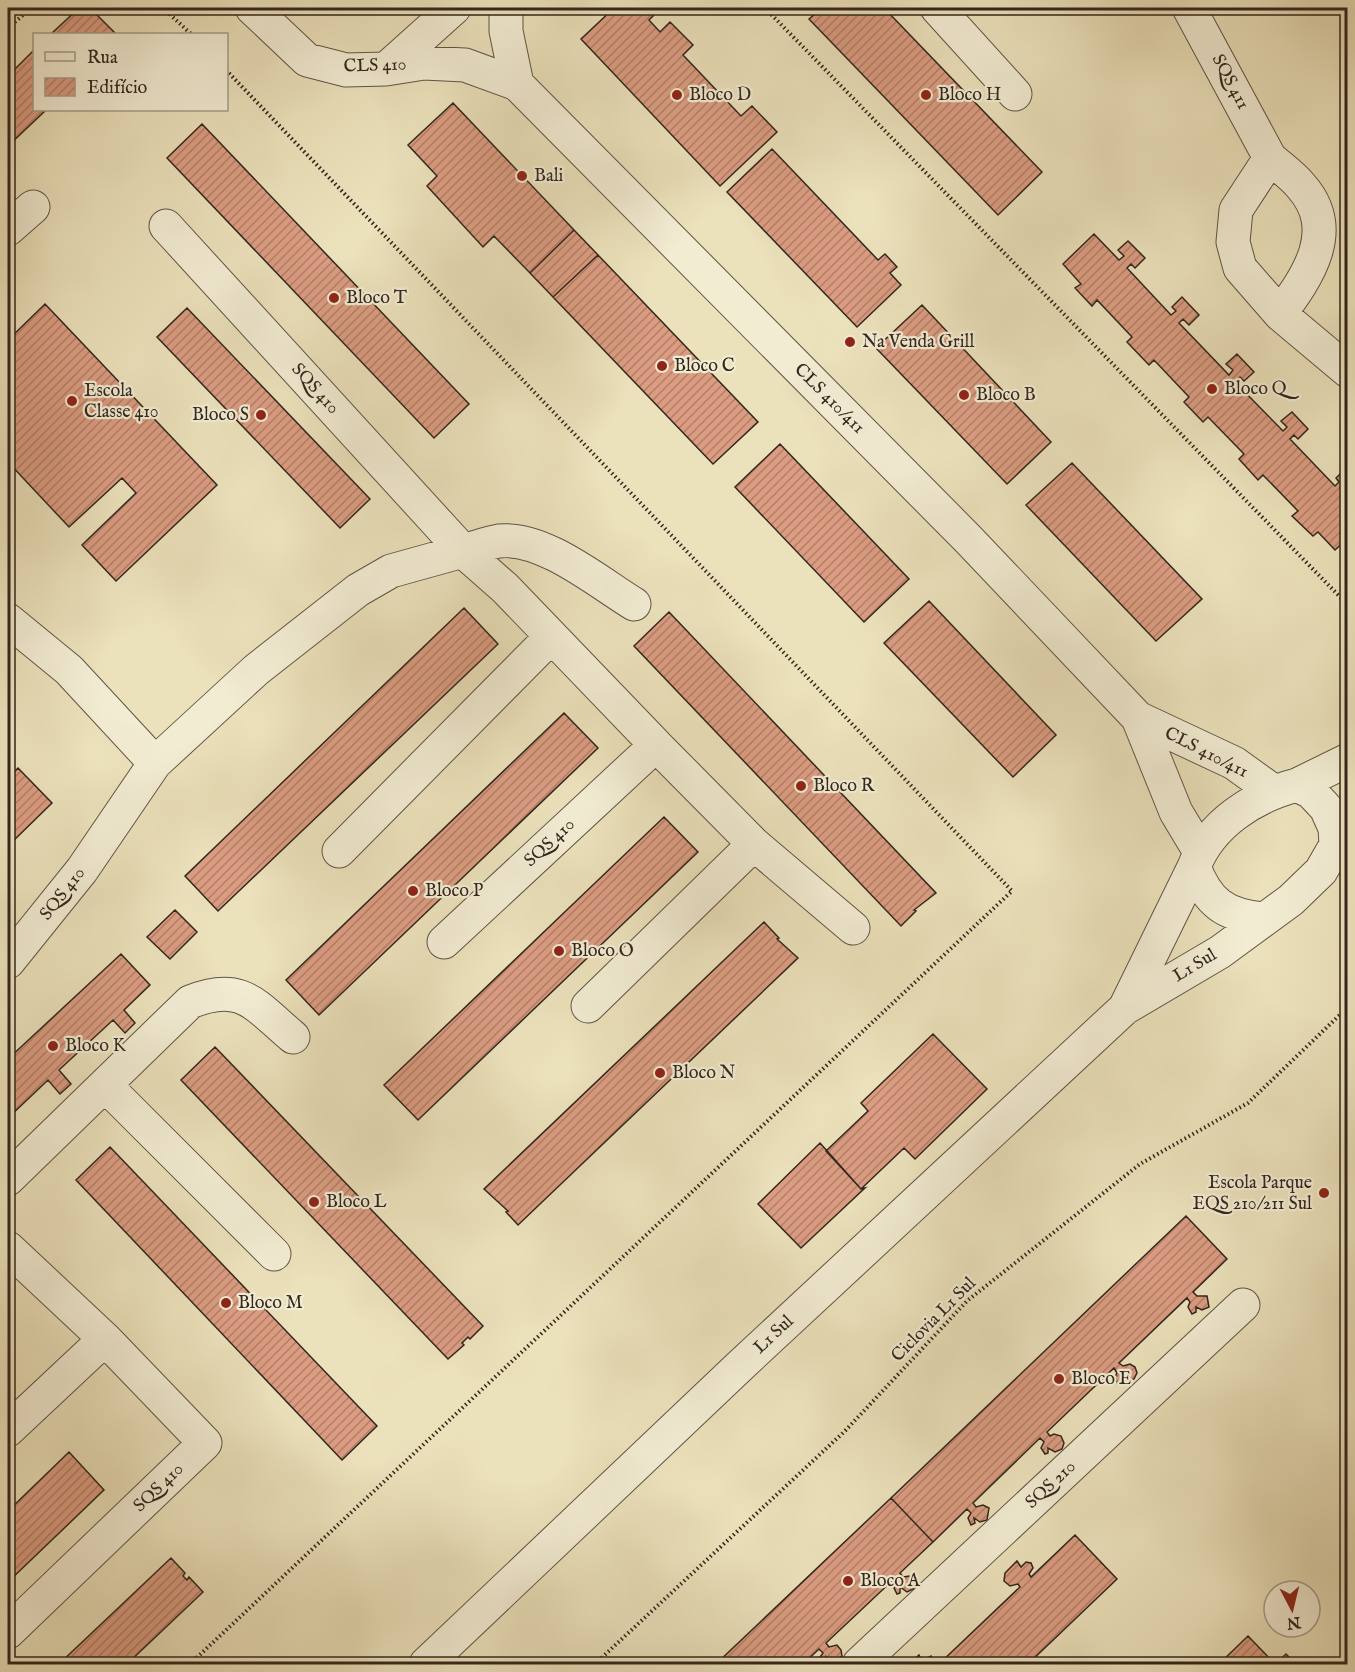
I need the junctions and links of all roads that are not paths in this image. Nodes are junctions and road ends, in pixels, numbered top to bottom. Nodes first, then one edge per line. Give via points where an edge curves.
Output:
1 (252, 8) edge
2 (453, 8) edge
3 (506, 8) edge
4 (937, 8) edge
5 (1189, 8) edge
6 (386, 69) junction
7 (517, 84) junction
8 (1015, 94) dead end
9 (1270, 158) junction
10 (33, 207) dead end
11 (166, 226) dead end
12 (8, 229) edge
13 (1280, 314) junction
14 (1347, 371) edge
15 (463, 551) junction
16 (634, 604) dead end
17 (8, 620) edge
18 (551, 638) junction
19 (1138, 718) junction
20 (656, 745) junction
21 (1347, 760) edge
22 (155, 763) junction
23 (1285, 788) junction
24 (754, 844) junction
25 (1344, 847) edge
26 (339, 851) dead end
27 (1197, 860) junction
28 (1262, 919) junction
29 (853, 928) dead end
30 (444, 942) dead end
31 (1220, 952) junction
32 (8, 962) edge
33 (588, 1006) dead end
34 (1125, 1008) junction
35 (293, 1037) dead end
36 (105, 1085) junction
37 (8, 1179) edge
38 (8, 1248) edge
39 (274, 1254) dead end
40 (1243, 1305) dead end
41 (105, 1339) junction
42 (8, 1430) edge
43 (8, 1632) edge
44 (426, 1665) edge
45 (859, 1665) edge

1 - 6 street, CLS 410 via 307,60 346,70
2 - 6 street
3 - 7 street via 506,31
4 - 8 street
5 - 9 street, SQS 411
6 - 7 street, CLS 410 via 424,63 465,65
7 - 19 street, CLS 410/411 via 960,531
9 - 13 street via 1236,210 1233,242 1240,268
9 - 13 street, SQS 411 via 1302,186 1316,212 1320,243 1306,280
10 - 12 street
11 - 15 street, SQS 410
13 - 14 street
15 - 16 street, SQS 410 via 499,541 530,543
15 - 18 street, SQS 410 via 505,588
15 - 22 street, SQS 410 via 391,571 358,590 256,670
17 - 22 street via 69,670
18 - 20 street, SQS 410
18 - 26 street
19 - 23 street, CLS 410/411
19 - 27 street, CLS 410/411
20 - 24 street, SQS 410
20 - 30 street, SQS 410
21 - 23 street
22 - 32 street, SQS 410 via 82,870
23 - 25 street via 1311,792 1326,808
23 - 27 street via 1252,802 1225,823
24 - 29 street, SQS 410
24 - 33 street
25 - 28 street via 1291,900
25 - 31 street via 1317,900 1257,947
27 - 28 street via 1202,889 1218,905 1238,916
27 - 34 street, L1 Sul
28 - 31 street, L1 Sul
31 - 34 street, L1 Sul
34 - 44 street, L1 Sul
35 - 36 street via 250,1000 232,993 212,993 190,1002
36 - 37 street
36 - 39 street
38 - 41 street, SQS 410
40 - 45 street, SQS 210
41 - 42 street
41 - 43 street, SQS 410 via 205,1443

